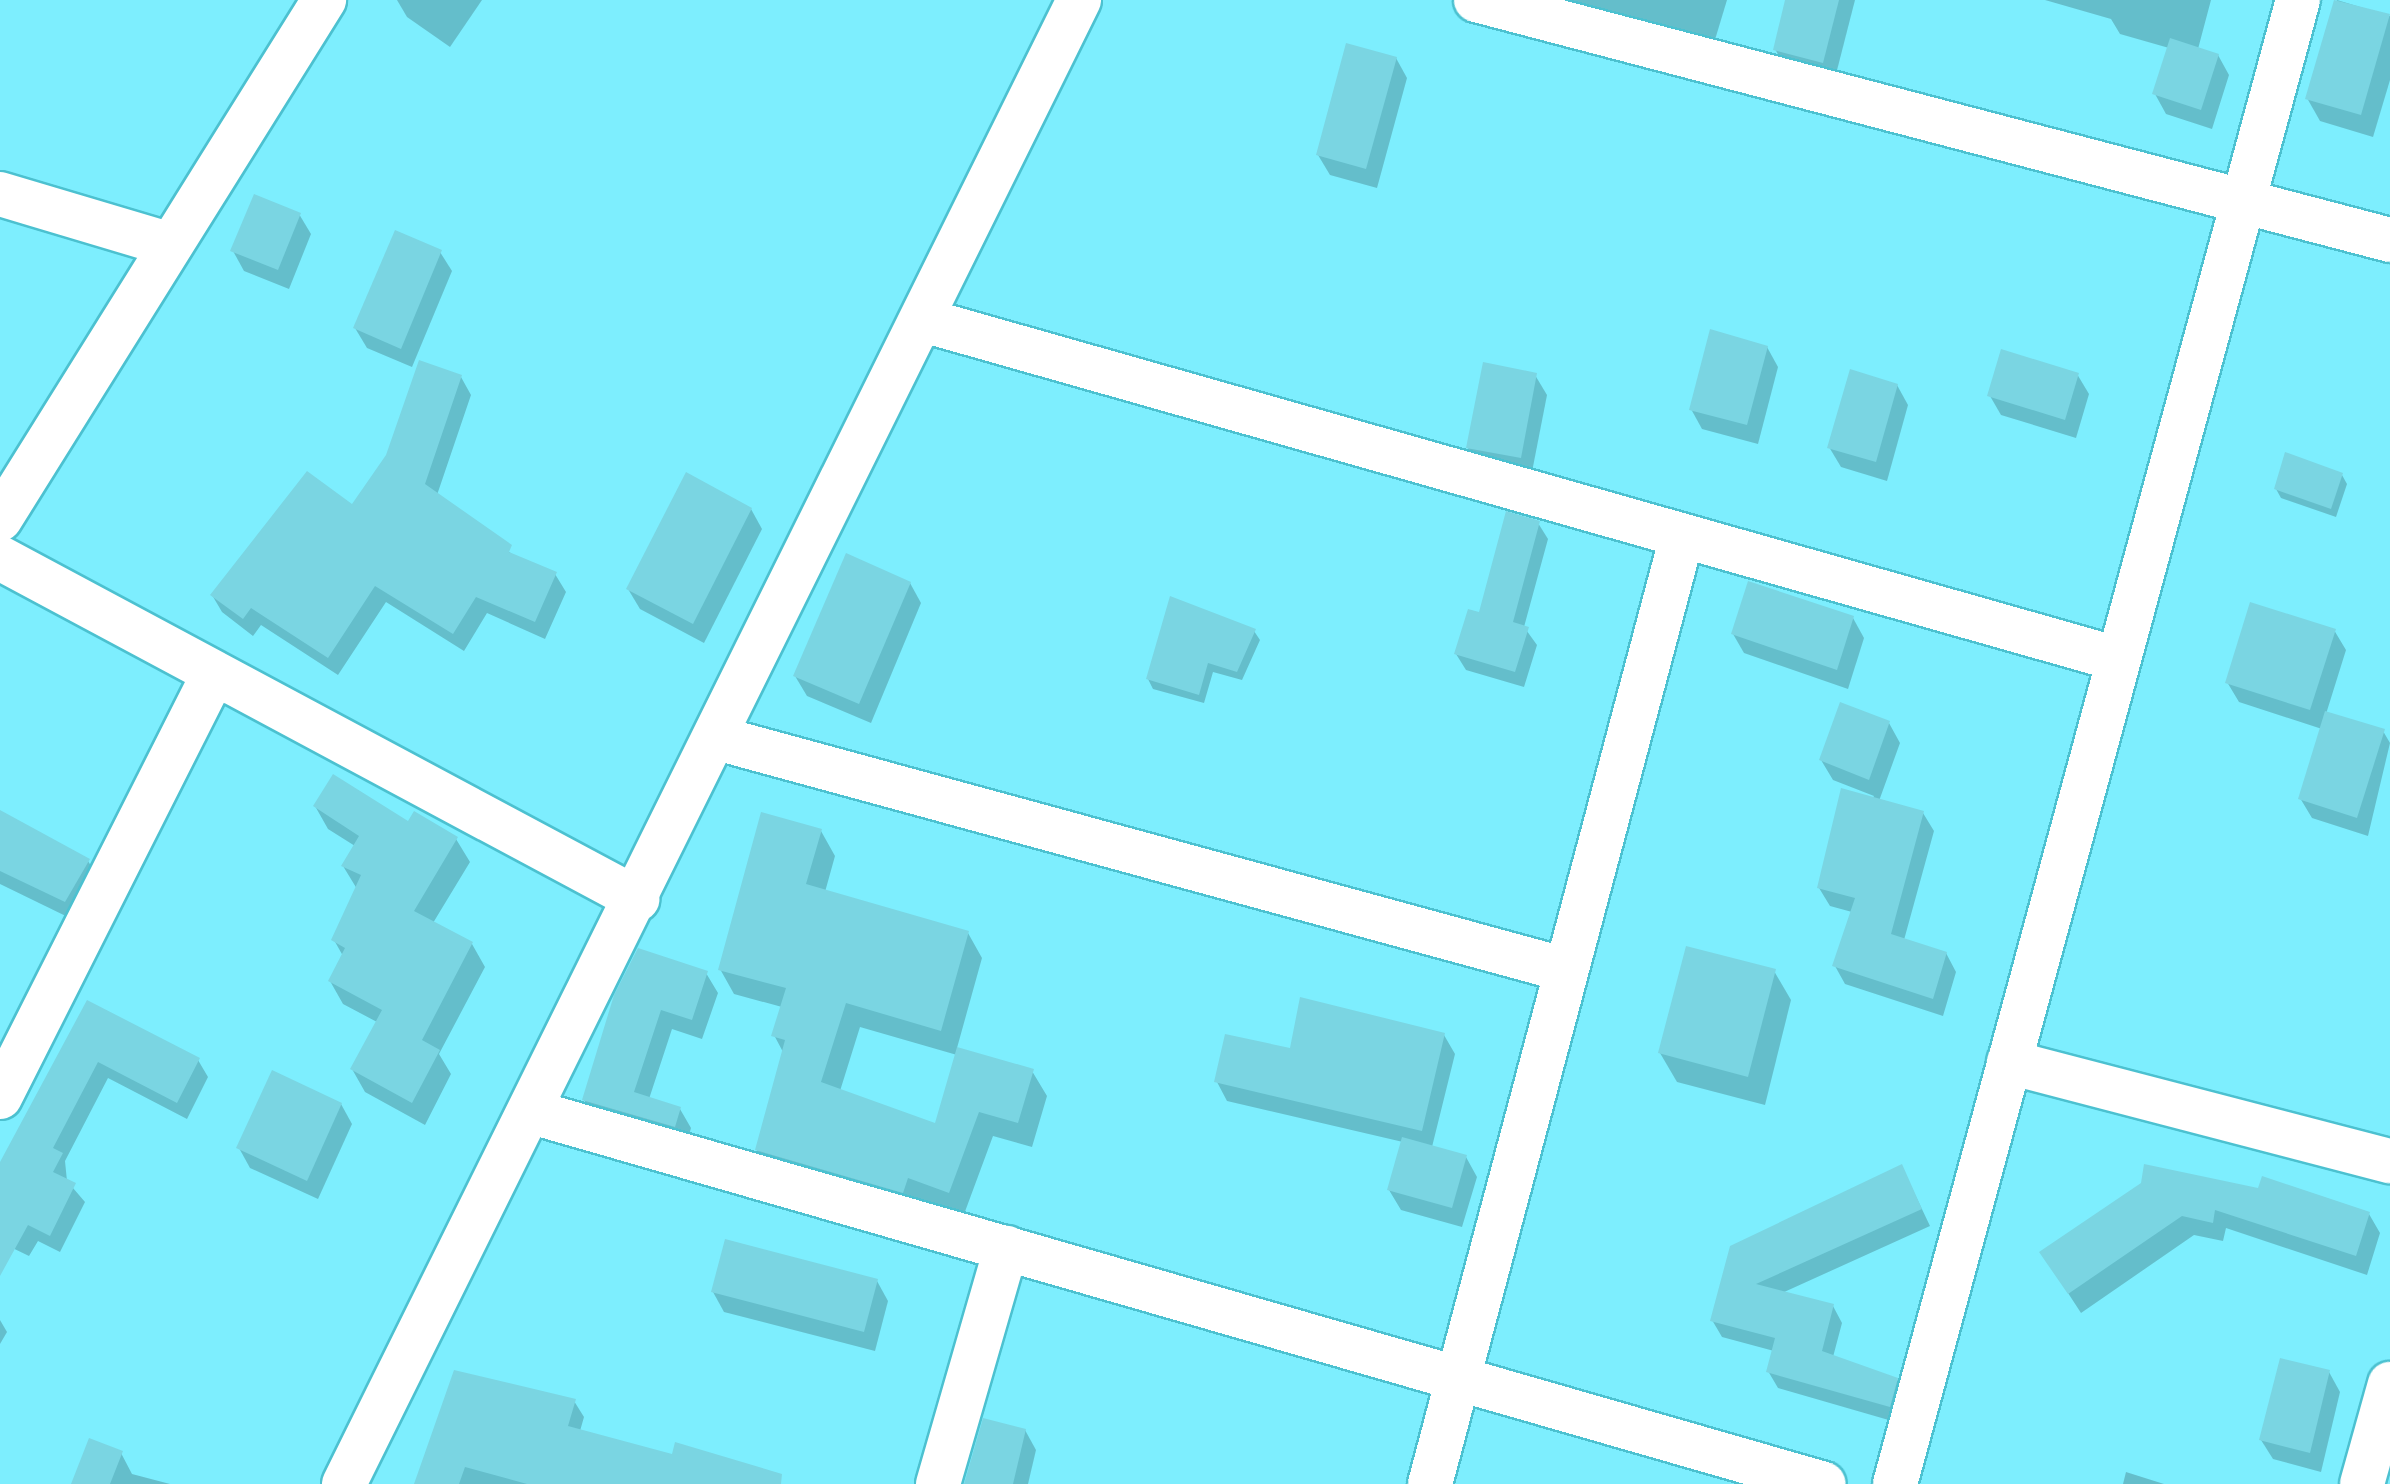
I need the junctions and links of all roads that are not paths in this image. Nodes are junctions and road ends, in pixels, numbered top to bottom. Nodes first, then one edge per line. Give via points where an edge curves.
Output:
1 (324, 0) edge
2 (1079, 0) edge
3 (1476, 0) edge
4 (2298, 0) edge
5 (0, 194) edge
6 (2243, 201) junction
7 (2390, 240) edge
8 (171, 245) junction
9 (923, 320) junction
10 (0, 519) edge
11 (1682, 536) junction
12 (0, 558) edge
13 (2118, 659) junction
14 (213, 676) junction
15 (717, 738) junction
16 (637, 899) junction
17 (1566, 970) junction
18 (2009, 1062) junction
19 (0, 1097) edge
20 (532, 1112) junction
21 (2390, 1161) edge
22 (1006, 1248) junction
23 (1458, 1378) junction
24 (2390, 1384) edge
25 (344, 1484) edge
26 (938, 1484) edge
27 (1430, 1484) edge
28 (1824, 1484) edge
29 (1895, 1484) edge
30 (2362, 1484) edge

1 - 8 street
2 - 9 street
3 - 6 street
4 - 6 street
5 - 8 street
6 - 7 street
6 - 13 street
8 - 10 street
9 - 11 street
9 - 15 street
11 - 13 street
11 - 17 street
12 - 14 street
13 - 18 street
14 - 16 street
14 - 19 street
15 - 16 street
15 - 17 street
16 - 20 street
17 - 23 street
18 - 21 street
18 - 29 street
20 - 22 street
20 - 25 street
22 - 23 street
22 - 26 street
23 - 27 street
23 - 28 street
24 - 30 street

